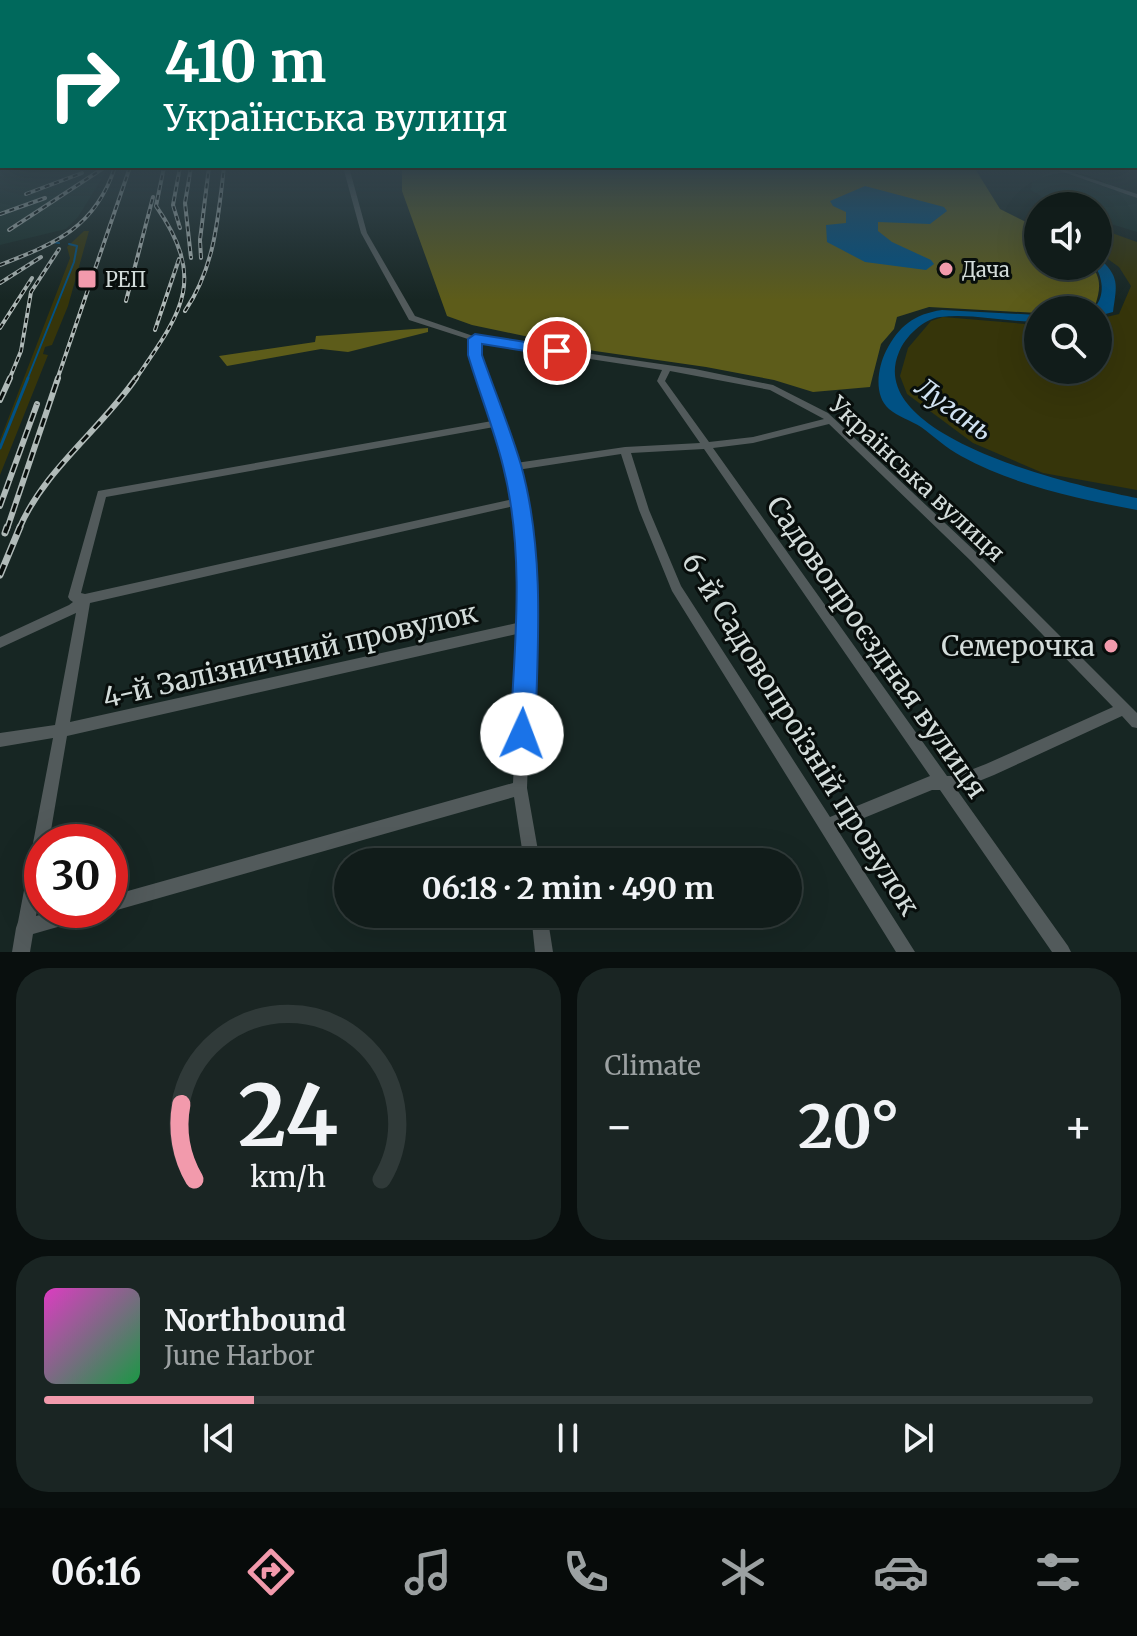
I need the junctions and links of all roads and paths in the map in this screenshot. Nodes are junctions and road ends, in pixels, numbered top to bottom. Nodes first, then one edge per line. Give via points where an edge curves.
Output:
1 (358, 211) edge
2 (475, 339) junction
3 (667, 368) junction
4 (831, 420) junction
5 (498, 423) junction
6 (706, 446) junction
7 (625, 450) junction
8 (512, 467) junction
9 (516, 502) junction
10 (85, 599) junction
11 (527, 626) junction
12 (0, 643) edge
13 (1123, 709) junction
14 (1137, 722) edge
15 (63, 730) junction
16 (0, 740) edge
17 (940, 782) junction
18 (520, 788) junction
19 (44, 824) edge
20 (827, 826) junction
21 (530, 848) edge
22 (128, 899) edge
23 (24, 928) edge
24 (541, 928) edge
25 (21, 952) edge
26 (544, 952) edge
27 (906, 952) edge
28 (1062, 952) edge

1 - 2 street, Українська вулиця via 364,233 412,318
2 - 3 street, Українська вулиця
2 - 5 street via 475,355
3 - 4 street, Українська вулиця via 773,388
3 - 6 street, Садовопроєздная вулиця via 661,381
4 - 6 street
4 - 13 street, Українська вулиця
5 - 8 street
5 - 10 street via 102,494 74,597
6 - 7 street
6 - 17 street, Садовопроєздная вулиця
7 - 8 street
7 - 20 street, 6-й Садовопроїзній провулок via 676,588
8 - 9 street
9 - 10 street
9 - 11 street via 523,523
10 - 12 street
10 - 15 street
11 - 15 street, 4-й Залізничний провулок
11 - 18 street
13 - 14 street, Українська вулиця
13 - 17 street via 989,770 955,783
15 - 16 street, 4-й Залізничний провулок
15 - 19 street
17 - 20 street
17 - 28 street, Садовопроєздная вулиця
18 - 21 street
18 - 22 street
20 - 27 street, 6-й Садовопроїзній провулок
23 - 25 street
24 - 26 street

